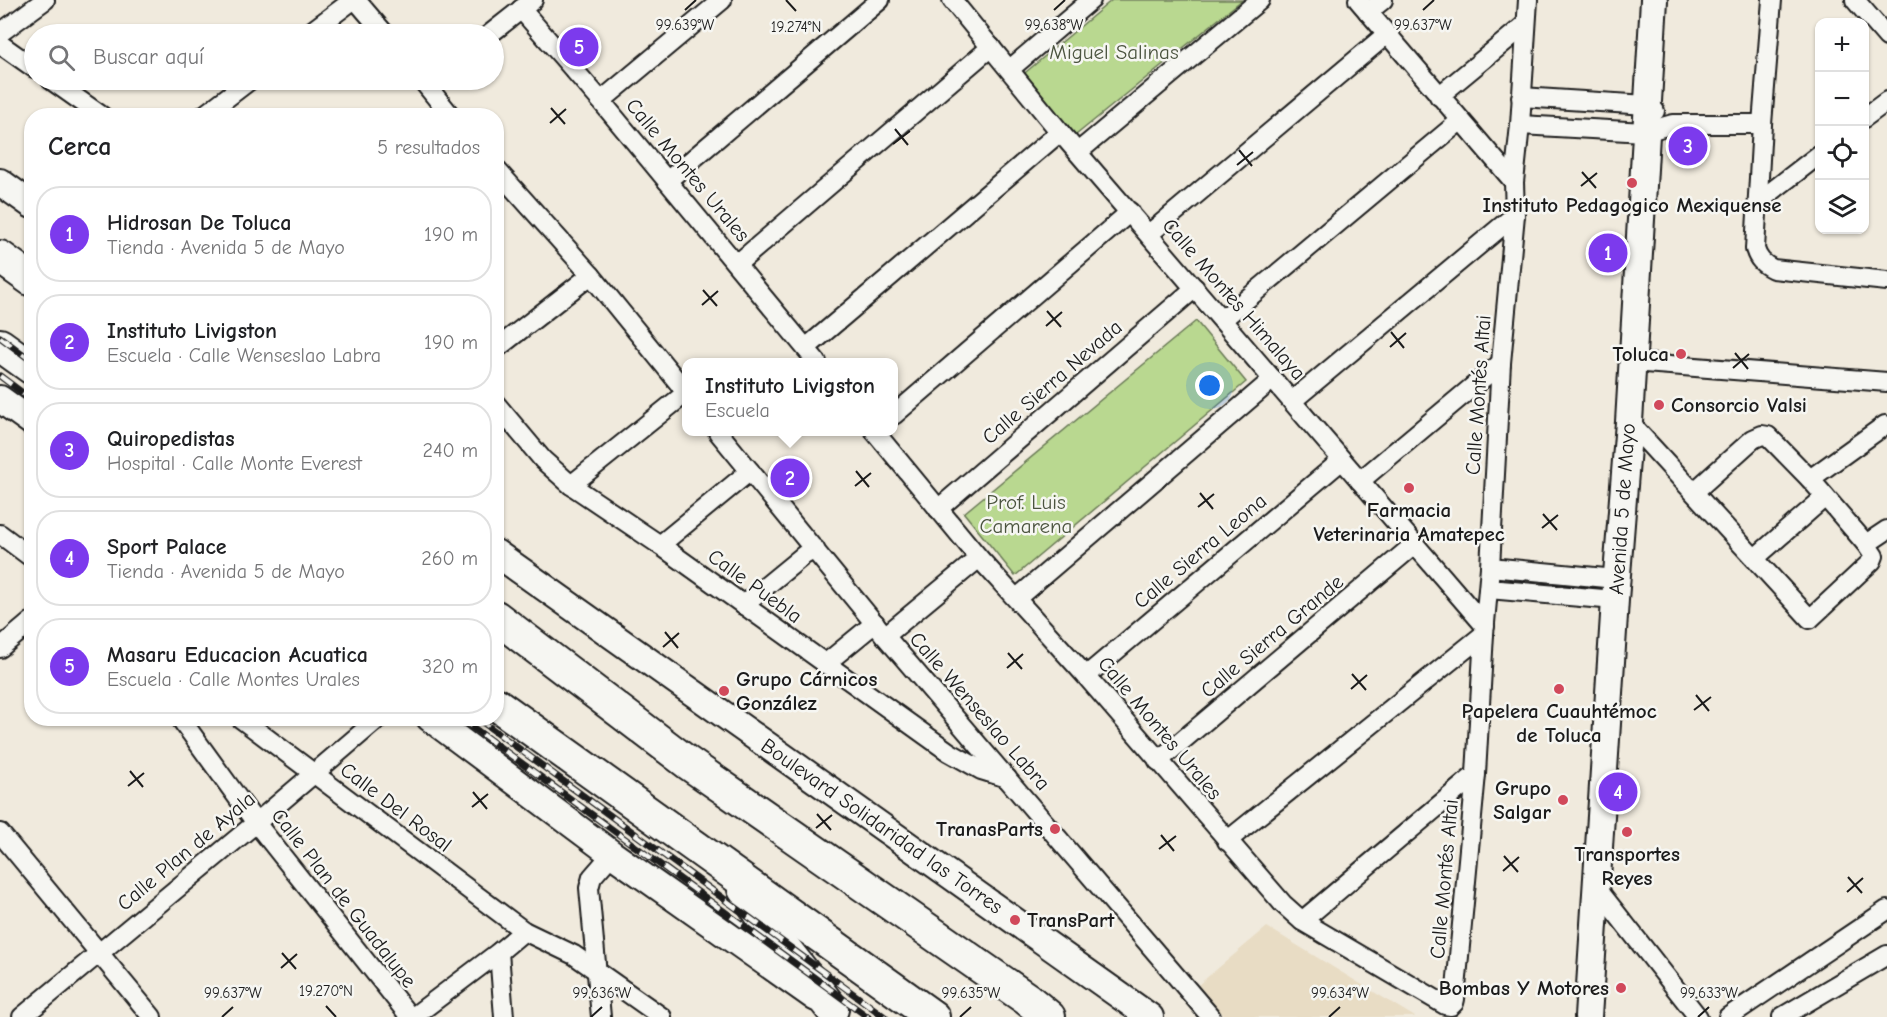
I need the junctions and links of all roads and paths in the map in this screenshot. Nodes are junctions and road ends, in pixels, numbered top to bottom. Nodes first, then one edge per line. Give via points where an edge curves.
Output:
1 (45, 0) edge
2 (355, 0) edge
3 (722, 0) edge
4 (880, 0) edge
5 (952, 0) edge
6 (1091, 0) edge
7 (1260, 0) edge
8 (1383, 0) edge
9 (1528, 0) edge
10 (1654, 0) edge
11 (1772, 0) edge
12 (1855, 0) edge
13 (527, 5) edge
14 (1363, 6) edge
15 (322, 24) edge
16 (376, 24) edge
17 (503, 24) edge
18 (1526, 24) junction
19 (0, 33) edge
20 (1387, 34) junction
21 (1887, 37) edge
22 (0, 44) edge
23 (991, 47) junction
24 (24, 61) edge
25 (1010, 69) junction
26 (65, 90) edge
27 (237, 90) edge
28 (433, 90) edge
29 (1439, 96) junction
30 (1521, 97) junction
31 (601, 101) junction
32 (1887, 101) edge
33 (1647, 105) junction
34 (91, 108) edge
35 (213, 108) edge
36 (446, 108) edge
37 (1869, 114) edge
38 (1460, 121) junction
39 (1673, 124) junction
40 (1762, 124) junction
41 (1520, 125) junction
42 (1060, 132) junction
43 (1645, 132) junction
44 (1078, 152) junction
45 (1815, 158) edge
46 (504, 178) edge
47 (667, 181) junction
48 (0, 182) edge
49 (1514, 182) junction
50 (24, 199) edge
51 (1758, 202) junction
52 (1130, 212) junction
53 (1515, 215) junction
54 (1149, 234) junction
55 (0, 257) edge
56 (737, 264) junction
57 (24, 274) edge
58 (591, 274) junction
59 (1887, 281) edge
60 (1195, 288) junction
61 (1223, 319) junction
62 (504, 343) edge
63 (0, 345) edge
64 (811, 356) edge
65 (24, 362) edge
66 (1632, 362) junction
67 (1501, 363) junction
68 (1273, 379) junction
69 (1886, 384) edge
70 (682, 387) edge
71 (682, 397) edge
72 (0, 399) edge
73 (1292, 401) junction
74 (898, 412) edge
75 (504, 414) edge
76 (24, 416) edge
77 (1629, 422) junction
78 (1885, 425) dead end
79 (721, 436) edge
80 (878, 436) edge
81 (1342, 460) junction
82 (750, 471) junction
83 (1810, 479) junction
84 (1360, 481) junction
85 (571, 485) junction
86 (1694, 492) junction
87 (1825, 497) junction
88 (938, 509) junction
89 (1887, 530) edge
90 (0, 534) edge
91 (1415, 544) junction
92 (1866, 544) junction
93 (660, 545) junction
94 (815, 549) junction
95 (24, 552) edge
96 (979, 558) junction
97 (1755, 558) junction
98 (504, 559) edge
99 (1490, 567) junction
100 (1488, 589) junction
101 (1616, 590) junction
102 (1017, 598) junction
103 (743, 605) junction
104 (504, 613) edge
105 (504, 623) edge
106 (24, 628) edge
107 (880, 629) junction
108 (1485, 630) junction
109 (522, 636) junction
110 (0, 648) edge
111 (825, 664) junction
112 (1086, 676) junction
113 (504, 710) edge
114 (186, 726) edge
115 (251, 726) edge
116 (369, 726) edge
117 (441, 726) edge
118 (1158, 761) junction
119 (313, 773) junction
120 (1476, 774) junction
121 (1008, 778) junction
122 (256, 823) junction
123 (0, 833) edge
124 (1227, 842) junction
125 (612, 854) junction
126 (734, 874) junction
127 (1595, 886) junction
128 (1887, 910) edge
129 (1302, 921) junction
130 (524, 931) junction
131 (99, 952) junction
132 (499, 952) junction
133 (1887, 955) edge
134 (597, 971) junction
135 (1451, 1006) joint
136 (1038, 1008) edge
137 (838, 1013) edge
138 (22, 1017) edge
139 (152, 1017) edge
140 (411, 1017) edge
141 (504, 1017) edge
142 (601, 1017) edge
143 (662, 1017) edge
144 (933, 1017) edge
145 (1058, 1017) edge
146 (1150, 1017) edge
147 (1211, 1017) edge
148 (1588, 1017) edge
149 (1698, 1017) edge
150 (1728, 1017) edge
151 (1782, 1017) edge

1 - 19 street
2 - 15 street
2 - 16 street
3 - 31 street
4 - 47 street
5 - 23 street, Calle Montes Himalaya
6 - 25 street
7 - 44 street
8 - 14 street
9 - 18 street, Calle Montés Altai
10 - 33 main road, Avenida 5 de Mayo
11 - 40 street
12 - 21 street
13 - 17 street
13 - 31 street, Calle Montes Urales
14 - 20 street
18 - 29 street
18 - 30 street, Calle Montés Altai
20 - 29 street
20 - 54 street
22 - 24 street
23 - 25 street, Calle Montes Himalaya
23 - 56 street
25 - 42 street, Calle Montes Himalaya
26 - 34 street
27 - 35 street
28 - 36 street
29 - 38 street
30 - 33 street
30 - 41 street, Calle Montés Altai
31 - 47 street, Calle Montes Urales
32 - 37 street
33 - 39 street
33 - 43 main road, Avenida 5 de Mayo
38 - 49 street
38 - 61 street
39 - 40 street
39 - 43 street
40 - 51 street
41 - 43 street
41 - 49 street, Calle Montés Altai
42 - 44 street, Calle Montes Himalaya
42 - 64 street
43 - 66 main road, Avenida 5 de Mayo
44 - 52 street, Calle Montes Himalaya
45 - 51 street
46 - 58 street
47 - 56 street, Calle Montes Urales
48 - 50 main road
49 - 53 street, Calle Montés Altai
51 - 59 street via 1755,249 1764,264
52 - 54 street, Calle Montes Himalaya
52 - 74 street
53 - 67 street, Calle Montés Altai
53 - 73 street
54 - 60 street, Calle Montes Himalaya
55 - 57 highway
56 - 64 street, Calle Montes Urales
58 - 62 street
58 - 70 street
60 - 61 street, Calle Montes Himalaya
60 - 88 street, Calle Sierra Nevada
61 - 68 street, Calle Montes Himalaya
63 - 65 highway
66 - 69 street
66 - 77 main road, Avenida 5 de Mayo
67 - 84 street
67 - 99 street, Calle Montés Altai
68 - 73 street, Calle Montes Himalaya
68 - 102 street
71 - 85 street
72 - 76 main road
73 - 81 street, Calle Montes Himalaya
75 - 85 street, Calle Puebla
77 - 86 street
77 - 101 main road, Avenida 5 de Mayo
78 - 83 street
79 - 82 street, Calle Wenseslao Labra
80 - 88 street, Calle Montes Urales
81 - 84 street, Calle Montes Himalaya
81 - 112 street, Calle Sierra Leona
82 - 93 street
82 - 94 street, Calle Wenseslao Labra
83 - 86 street via 1774,440 1762,435
83 - 87 street
84 - 91 street, Calle Montes Himalaya
85 - 93 street, Calle Puebla
86 - 97 street
87 - 92 street
87 - 97 street
88 - 96 street, Calle Montes Urales
89 - 92 street
90 - 95 street
91 - 108 street, Calle Montes Himalaya
91 - 118 street, Calle Sierra Grande
92 - 97 street via 1874,556 1872,561 1810,619
93 - 103 street, Calle Puebla
94 - 103 street
94 - 107 street, Calle Wenseslao Labra
96 - 102 street, Calle Montes Urales
96 - 107 street
98 - 146 main road, Boulevard Solidaridad las Torres
99 - 100 street, Calle Montés Altai
99 - 101 street
100 - 101 street
100 - 108 street, Calle Montés Altai
101 - 127 main road, Avenida 5 de Mayo
102 - 112 street, Calle Montes Urales
103 - 111 street, Calle Puebla
104 - 109 highway
105 - 109 highway
106 - 110 street
107 - 111 street
107 - 121 street, Calle Wenseslao Labra
108 - 120 street, Calle Montés Altai
108 - 124 street
109 - 136 highway via 688,763
111 - 121 street, Calle Puebla via 949,752 981,770
112 - 118 street, Calle Montes Urales
113 - 126 highway
114 - 122 street, Calle Plan de Guadalupe
115 - 119 street, Calle Del Rosal
116 - 119 street, Calle Plan de Ayala
117 - 125 main road
118 - 124 street, Calle Montes Urales
119 - 122 street, Calle Plan de Ayala
119 - 130 street, Calle Del Rosal
120 - 129 street
120 - 135 street, Calle Montés Altai via 1455,999
121 - 147 street, Calle Wenseslao Labra
122 - 131 street, Calle Plan de Ayala
122 - 140 street, Calle Plan de Guadalupe
123 - 131 street
124 - 129 street, Calle Montes Urales
125 - 134 street via 592,878 589,888
125 - 137 main road
126 - 137 highway via 777,939
126 - 144 highway
127 - 148 main road, Avenida 5 de Mayo
127 - 149 street
128 - 150 street
129 - 135 street, Calle Montes Urales
130 - 132 street
130 - 134 street, Calle Del Rosal
131 - 138 street, Calle Plan de Ayala
131 - 139 street
132 - 140 street
132 - 141 street
133 - 151 street
134 - 142 street
134 - 143 street, Calle Del Rosal
136 - 145 highway

